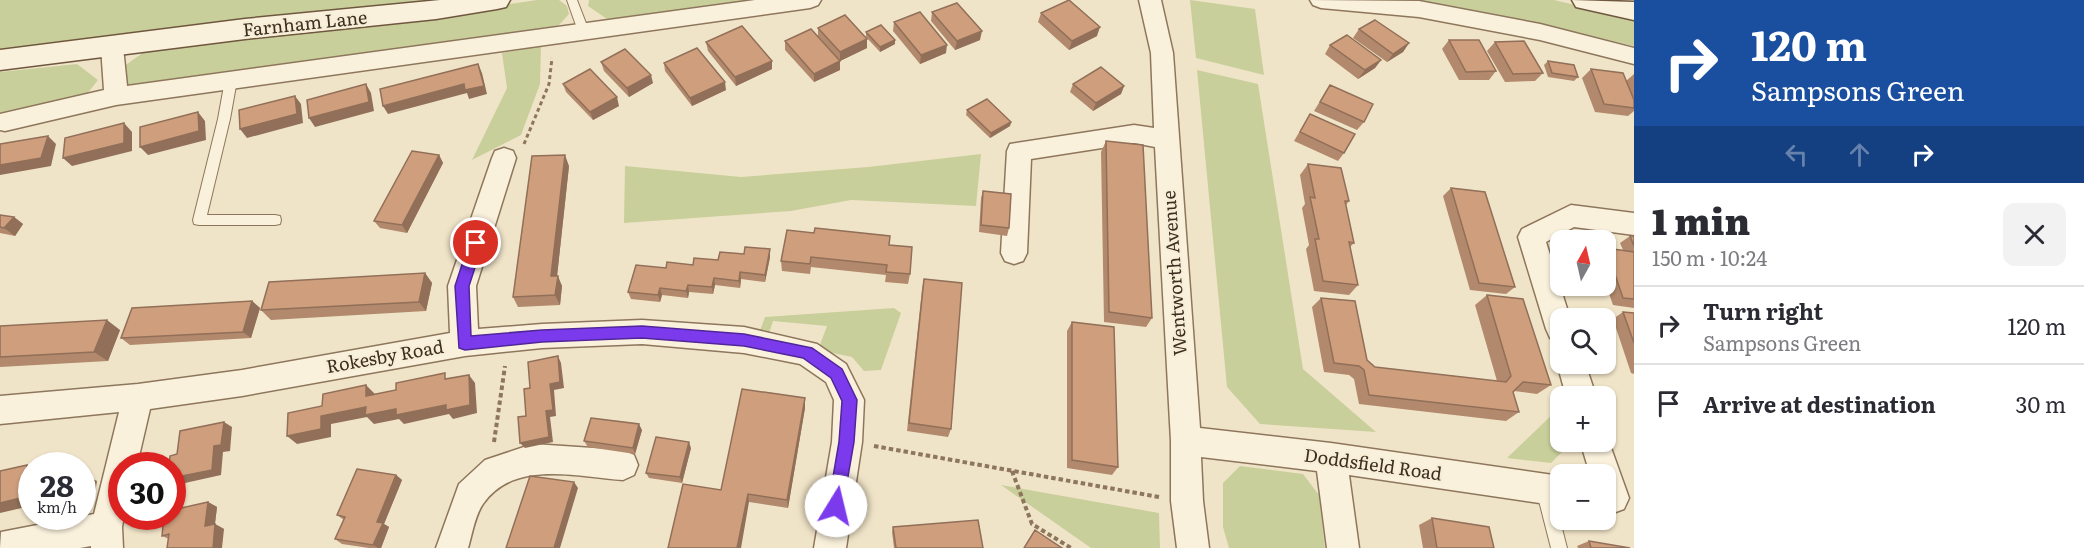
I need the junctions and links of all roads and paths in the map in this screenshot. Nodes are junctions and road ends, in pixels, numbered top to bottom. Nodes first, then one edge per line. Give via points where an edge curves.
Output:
1 (497, 0) edge
2 (572, 0) edge
3 (810, 0) edge
4 (1150, 0) edge
5 (1321, 0) edge
6 (1585, 0) edge
7 (1634, 11) edge
8 (583, 31) junction
9 (548, 37) junction
10 (112, 47) junction
11 (1634, 56) edge
12 (0, 60) edge
13 (231, 80) junction
14 (116, 96) junction
15 (5, 122) dead end
16 (1167, 139) junction
17 (504, 158) joint
18 (275, 220) dead end
19 (1634, 224) edge
20 (1014, 253) dead end
21 (1553, 308) edge
22 (510, 339) junction
23 (465, 343) junction
24 (138, 397) junction
25 (0, 410) edge
26 (1186, 441) junction
27 (847, 442) junction
28 (1599, 452) edge
29 (1331, 458) junction
30 (623, 465) dead end
31 (495, 470) junction
32 (1012, 470) junction
33 (1550, 490) edge
34 (1617, 498) edge
35 (1187, 501) junction
36 (1557, 530) edge
37 (106, 538) edge
38 (1, 548) edge
39 (452, 548) edge
40 (830, 548) edge
41 (1071, 548) edge
42 (1192, 548) edge
43 (1343, 548) edge
44 (1559, 548) edge

1 - 10 street, Farnham Lane
2 - 8 lane
3 - 8 street
4 - 16 street, Wentworth Avenue via 1162,53
5 - 11 street via 1419,9 1540,32
6 - 7 street
8 - 9 street
9 - 13 street
9 - 17 path via 552,56 549,84 525,142
10 - 12 street, Farnham Lane
10 - 14 street
13 - 14 street
13 - 18 lane via 199,220
14 - 15 street
16 - 20 street via 1134,134 1018,151
16 - 26 street, Wentworth Avenue
17 - 23 street via 462,286
19 - 21 street via 1571,216 1531,237
22 - 23 street, Rokesby Road
22 - 27 street, Rokesby Road via 642,332 744,340 807,353 836,373 849,400
22 - 31 path via 492,456
23 - 24 street, Rokesby Road via 242,383
24 - 25 street, Rokesby Road
24 - 37 street
26 - 29 street, Doddsfield Road
26 - 35 street, Wentworth Avenue
27 - 32 path
27 - 40 street, Rokesby Road
28 - 34 street
29 - 33 street, Doddsfield Road
29 - 43 street
30 - 31 street via 533,459
31 - 39 street via 470,495
32 - 35 path
32 - 41 path via 1032,524
35 - 42 street, Wentworth Avenue
36 - 44 lane
37 - 38 street

